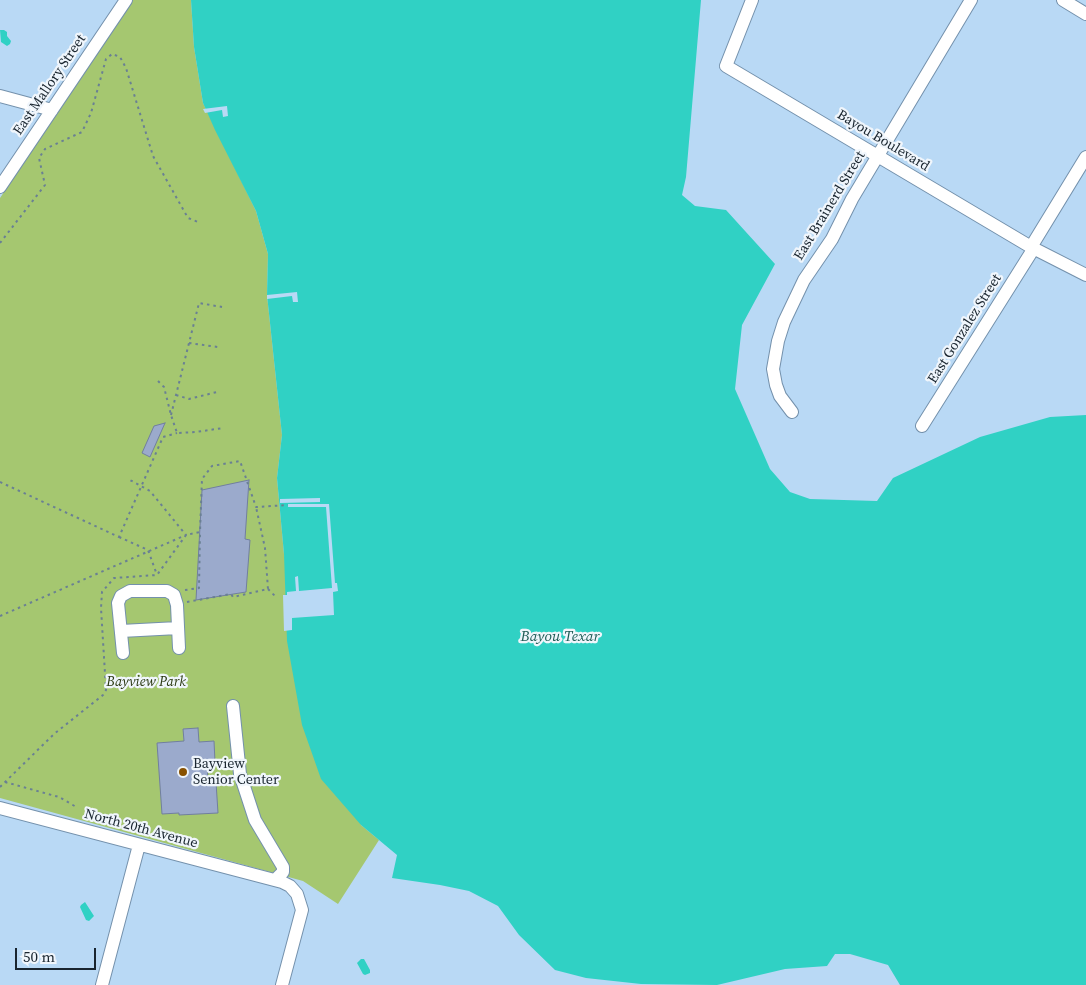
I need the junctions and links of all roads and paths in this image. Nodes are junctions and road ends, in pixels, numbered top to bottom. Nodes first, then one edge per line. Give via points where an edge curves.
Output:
1 (126, 0) edge
2 (752, 0) edge
3 (971, 0) edge
4 (1063, 0) edge
5 (1086, 14) edge
6 (0, 96) edge
7 (52, 110) junction
8 (878, 155) junction
9 (1086, 157) edge
10 (0, 187) edge
11 (198, 222) dead end
12 (0, 243) edge
13 (1032, 247) junction
14 (1086, 275) edge
15 (222, 307) dead end
16 (189, 343) junction
17 (218, 347) dead end
18 (158, 382) dead end
19 (217, 392) dead end
20 (176, 395) junction
21 (792, 412) dead end
22 (171, 415) junction
23 (922, 426) dead end
24 (223, 428) dead end
25 (177, 433) junction
26 (130, 480) dead end
27 (0, 482) edge
28 (142, 487) junction
29 (288, 505) dead end
30 (256, 506) junction
31 (200, 532) junction
32 (186, 535) junction
33 (119, 537) junction
34 (148, 550) junction
35 (156, 574) junction
36 (268, 589) junction
37 (182, 591) dead end
38 (184, 597) dead end
39 (277, 598) dead end
40 (0, 616) edge
41 (178, 628) junction
42 (121, 631) junction
43 (178, 648) dead end
44 (123, 654) dead end
45 (233, 706) dead end
46 (4, 782) junction
47 (0, 787) edge
48 (0, 808) edge
49 (78, 808) dead end
50 (139, 845) junction
51 (275, 880) junction
52 (102, 985) edge
53 (282, 985) edge

1 - 7 street, East Mallory Street
2 - 8 street, Bayou Boulevard via 726,66
3 - 8 street, East Brainerd Street
4 - 5 street
6 - 7 street
7 - 10 street, East Mallory Street
8 - 13 street, Bayou Boulevard
8 - 21 street, East Brainerd Street via 832,239 804,280 784,322 773,369 780,396
9 - 13 street, East Gonzalez Street
11 - 12 path via 188,218 153,156 126,68 120,57 112,54 106,59 91,113 82,132 45,149 39,158 45,185
13 - 14 street, Bayou Boulevard
13 - 23 street, East Gonzalez Street
15 - 16 path via 198,304
16 - 17 path
16 - 20 path
18 - 22 path via 164,387
19 - 20 path via 189,399
20 - 22 path
22 - 25 path
24 - 25 path
25 - 28 path via 163,438
26 - 28 path
27 - 33 path
28 - 32 path via 150,491
28 - 33 path
29 - 30 path
30 - 31 path via 240,461 212,466 202,479
30 - 36 path via 265,548
31 - 32 path
31 - 37 path via 199,588
32 - 34 path
32 - 35 path
33 - 34 path
34 - 35 path
34 - 40 path
35 - 46 path via 114,578 102,592 106,690
36 - 38 path via 186,602
36 - 39 path
41 - 42 street
41 - 42 street via 174,595 167,591 130,591 121,596 118,603
41 - 43 street
42 - 44 street
45 - 51 street via 240,774 255,820 283,867
46 - 47 path
46 - 49 path via 59,797
48 - 50 street, North 20th Avenue
50 - 51 street, North 20th Avenue
50 - 52 street
51 - 53 street, North 20th Avenue via 290,886 297,894 302,910

